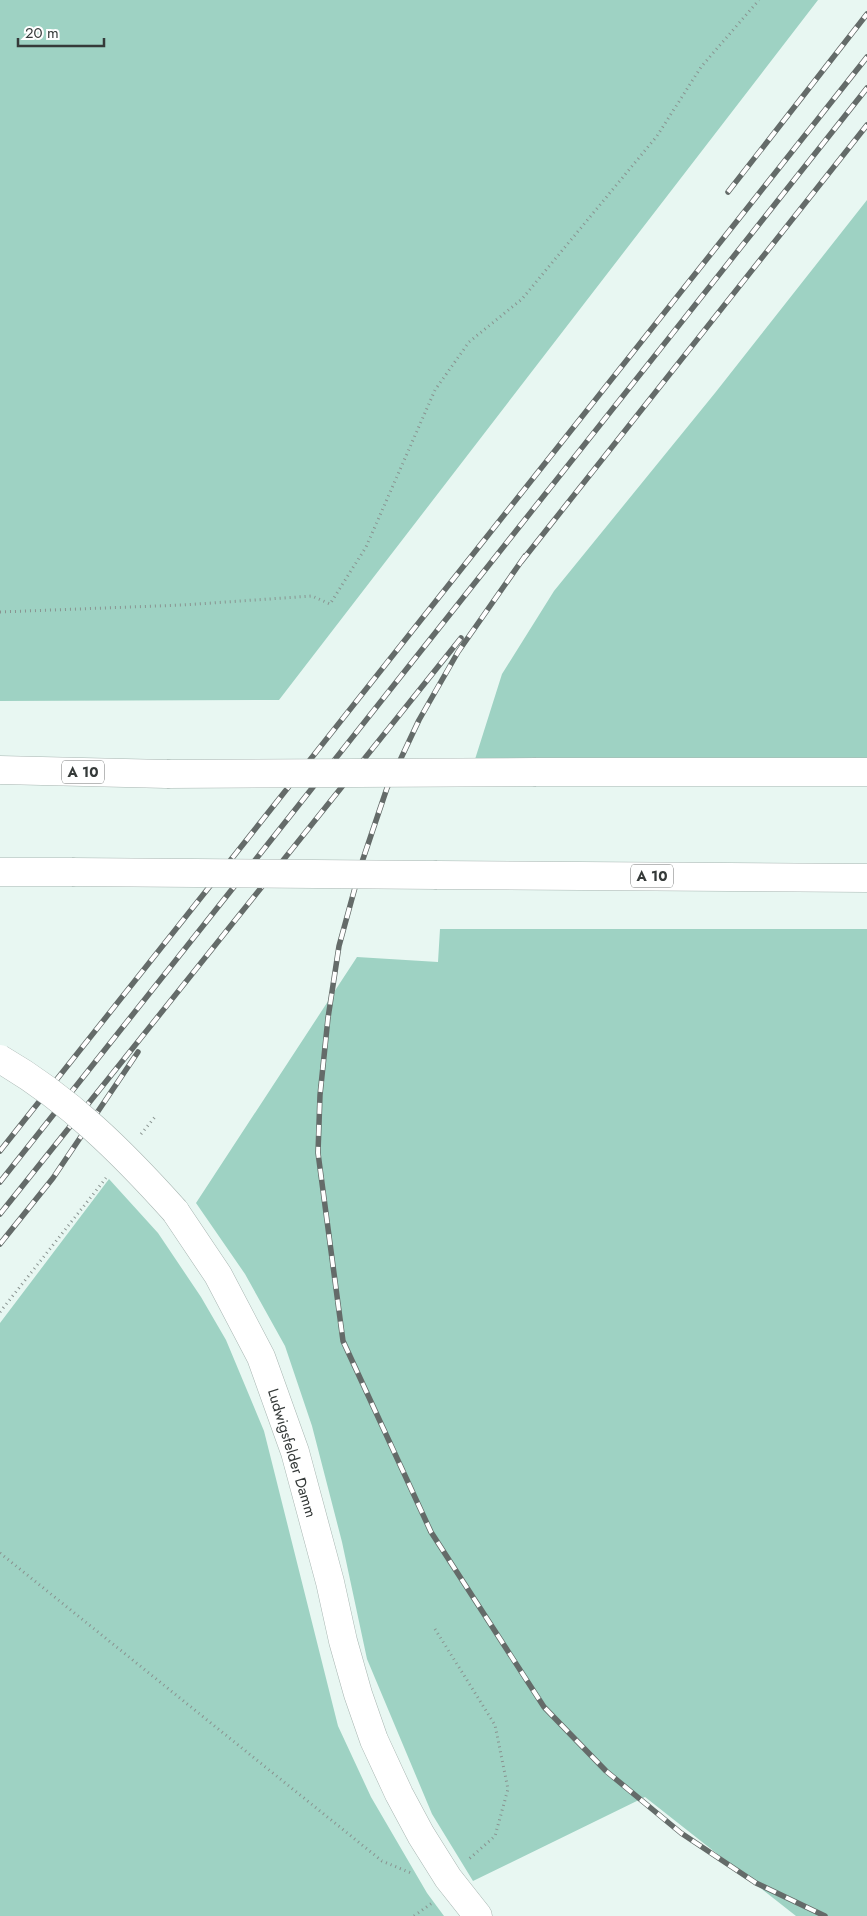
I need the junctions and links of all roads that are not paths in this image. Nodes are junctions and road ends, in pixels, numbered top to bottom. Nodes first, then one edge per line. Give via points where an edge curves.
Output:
1 (0, 770) edge
2 (867, 772) edge
3 (0, 872) edge
4 (867, 878) edge
5 (0, 1059) edge
6 (478, 1916) edge

1 - 2 main road, A 10, bridge via 167,774
3 - 4 main road, A 10, bridge
5 - 6 main road, Ludwigsfelder Damm, bridge via 89,1123 140,1172 175,1211 218,1275 262,1357 295,1452 343,1641 371,1731 443,1889

